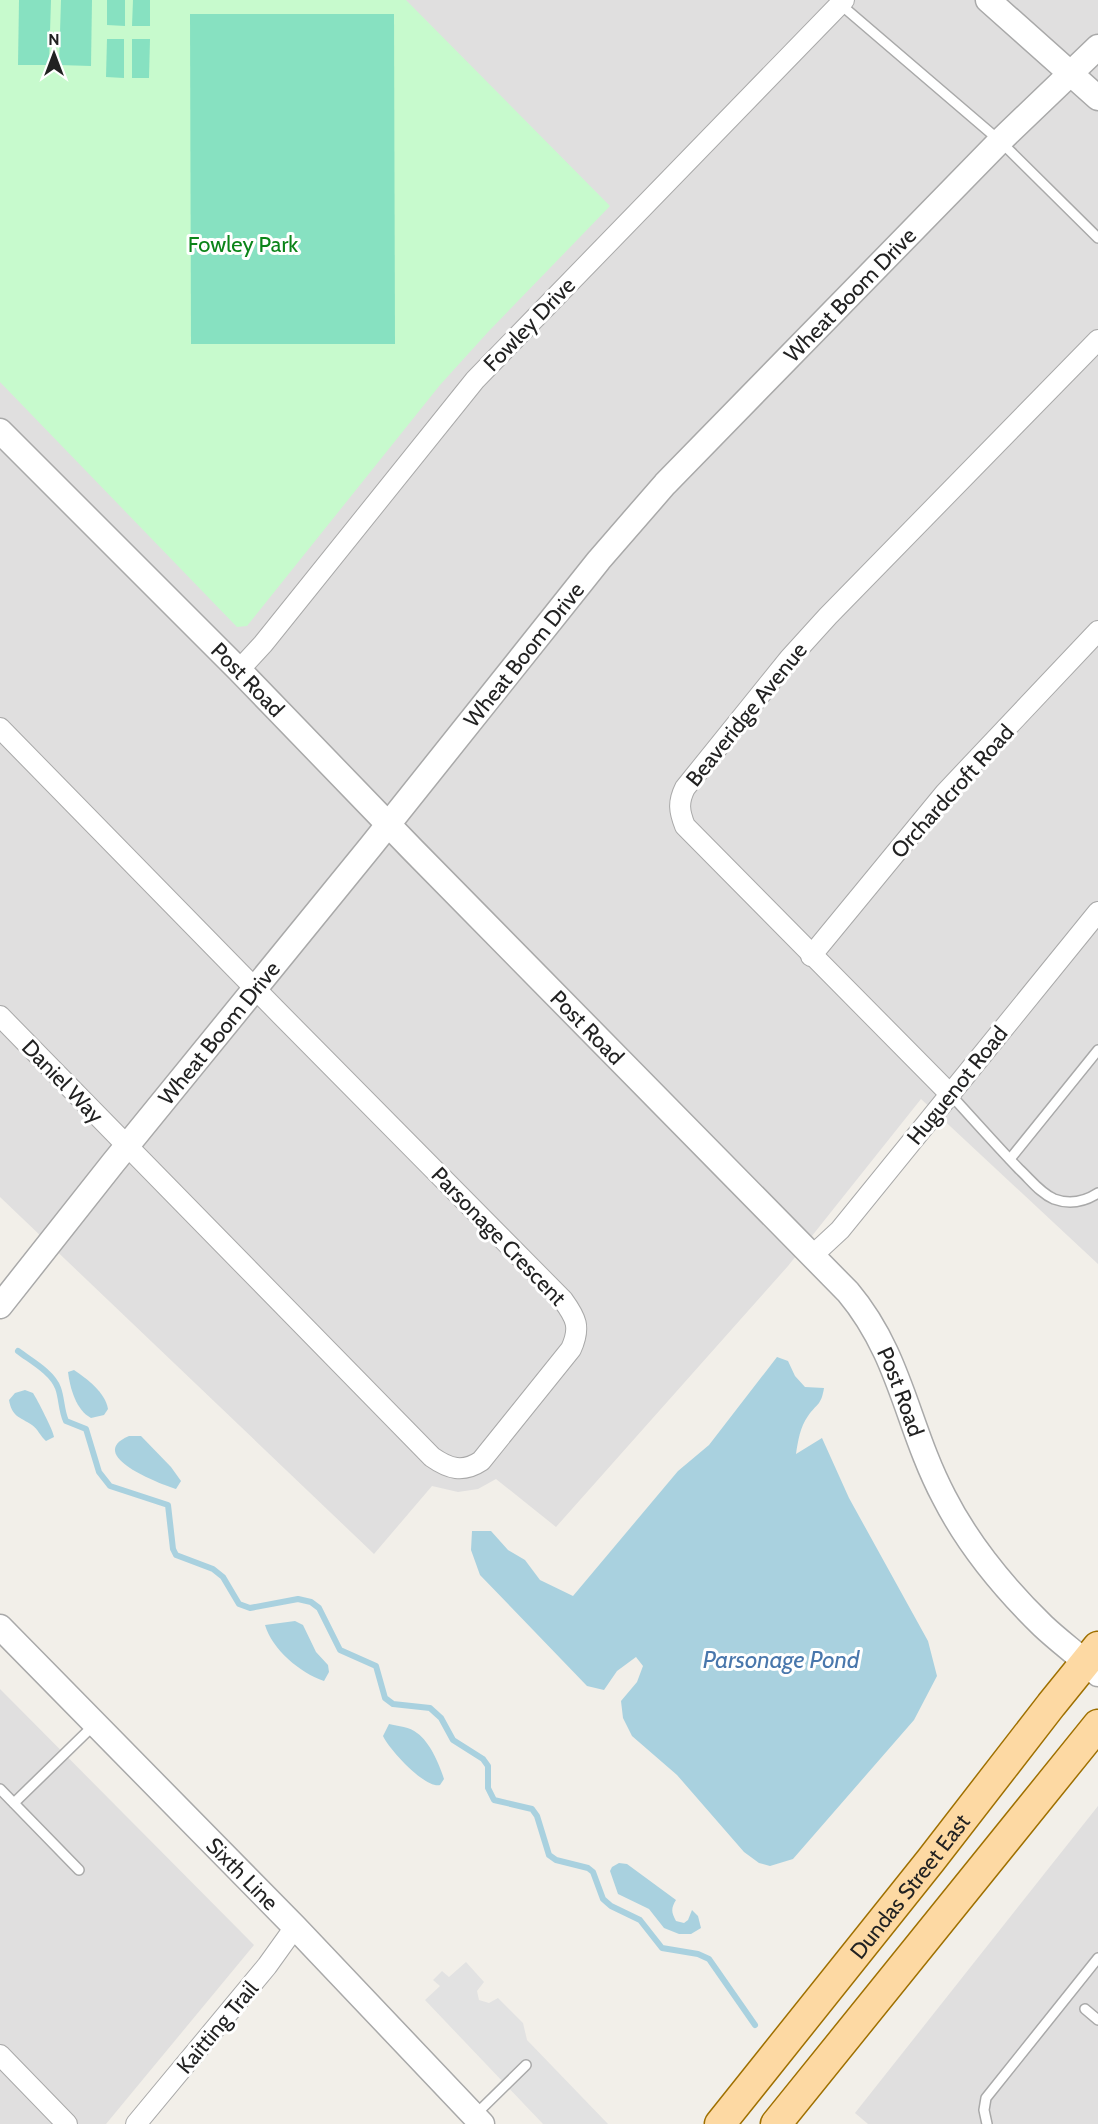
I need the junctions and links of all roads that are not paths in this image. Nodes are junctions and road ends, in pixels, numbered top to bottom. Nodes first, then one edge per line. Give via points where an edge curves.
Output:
1 (988, 0) edge
2 (842, 2) edge
3 (1098, 47) edge
4 (1071, 73) junction
5 (1098, 98) edge
6 (1000, 141) junction
7 (1098, 238) edge
8 (1098, 340) edge
9 (0, 431) edge
10 (1098, 631) edge
11 (239, 670) junction
12 (0, 728) edge
13 (389, 824) junction
14 (1098, 912) edge
15 (811, 956) junction
16 (255, 988) junction
17 (0, 1016) edge
18 (1098, 1050) edge
19 (950, 1094) junction
20 (127, 1146) junction
21 (1010, 1159) junction
22 (1098, 1193) edge
23 (813, 1256) junction
24 (0, 1306) edge
25 (0, 1627) edge
26 (1094, 1661) edge
27 (95, 1724) junction
28 (1098, 1725) edge
29 (0, 1789) edge
30 (14, 1803) junction
31 (79, 1870) dead end
32 (295, 1928) junction
33 (1098, 1958) edge
34 (1085, 2009) dead end
35 (1098, 2020) edge
36 (0, 2055) edge
37 (525, 2065) dead end
38 (478, 2120) edge
39 (67, 2124) edge
40 (136, 2124) edge
41 (720, 2124) edge
42 (776, 2124) edge
43 (987, 2124) edge

1 - 4 street
2 - 6 lane
2 - 11 street, Fowley Drive via 475,380
3 - 4 street, Wheat Boom Drive
4 - 5 street
4 - 6 street, Wheat Boom Drive
6 - 7 lane
6 - 13 street, Wheat Boom Drive via 665,484 591,569
8 - 15 street, Beaveridge Avenue via 828,616 789,659 679,799 685,826
9 - 11 street, Post Road
10 - 15 street, Orchardcroft Road via 945,793
11 - 13 street, Post Road
12 - 16 street
13 - 16 street, Wheat Boom Drive
13 - 23 street, Post Road
14 - 19 street, Huguenot Road
15 - 19 street, Beaveridge Avenue
16 - 20 street, Wheat Boom Drive
16 - 20 street, Parsonage Crescent via 563,1300 576,1321 572,1349 488,1455 462,1469 451,1468 432,1457
17 - 20 street, Daniel Way
18 - 21 lane
19 - 21 lane
19 - 23 street, Huguenot Road via 840,1230
20 - 24 street, Wheat Boom Drive
21 - 22 lane via 1040,1190 1056,1200 1085,1201
23 - 26 street, Post Road via 859,1305 883,1344 942,1495 973,1547 1023,1606
25 - 27 street, Sixth Line
26 - 41 main road, Dundas Street East
27 - 30 lane
27 - 32 street, Sixth Line
28 - 42 main road, Dundas Street East
29 - 30 lane
30 - 31 lane
32 - 38 street, Sixth Line
32 - 40 street, Kaitting Trail
33 - 43 lane via 986,2097
34 - 35 lane
36 - 39 street
37 - 38 lane

